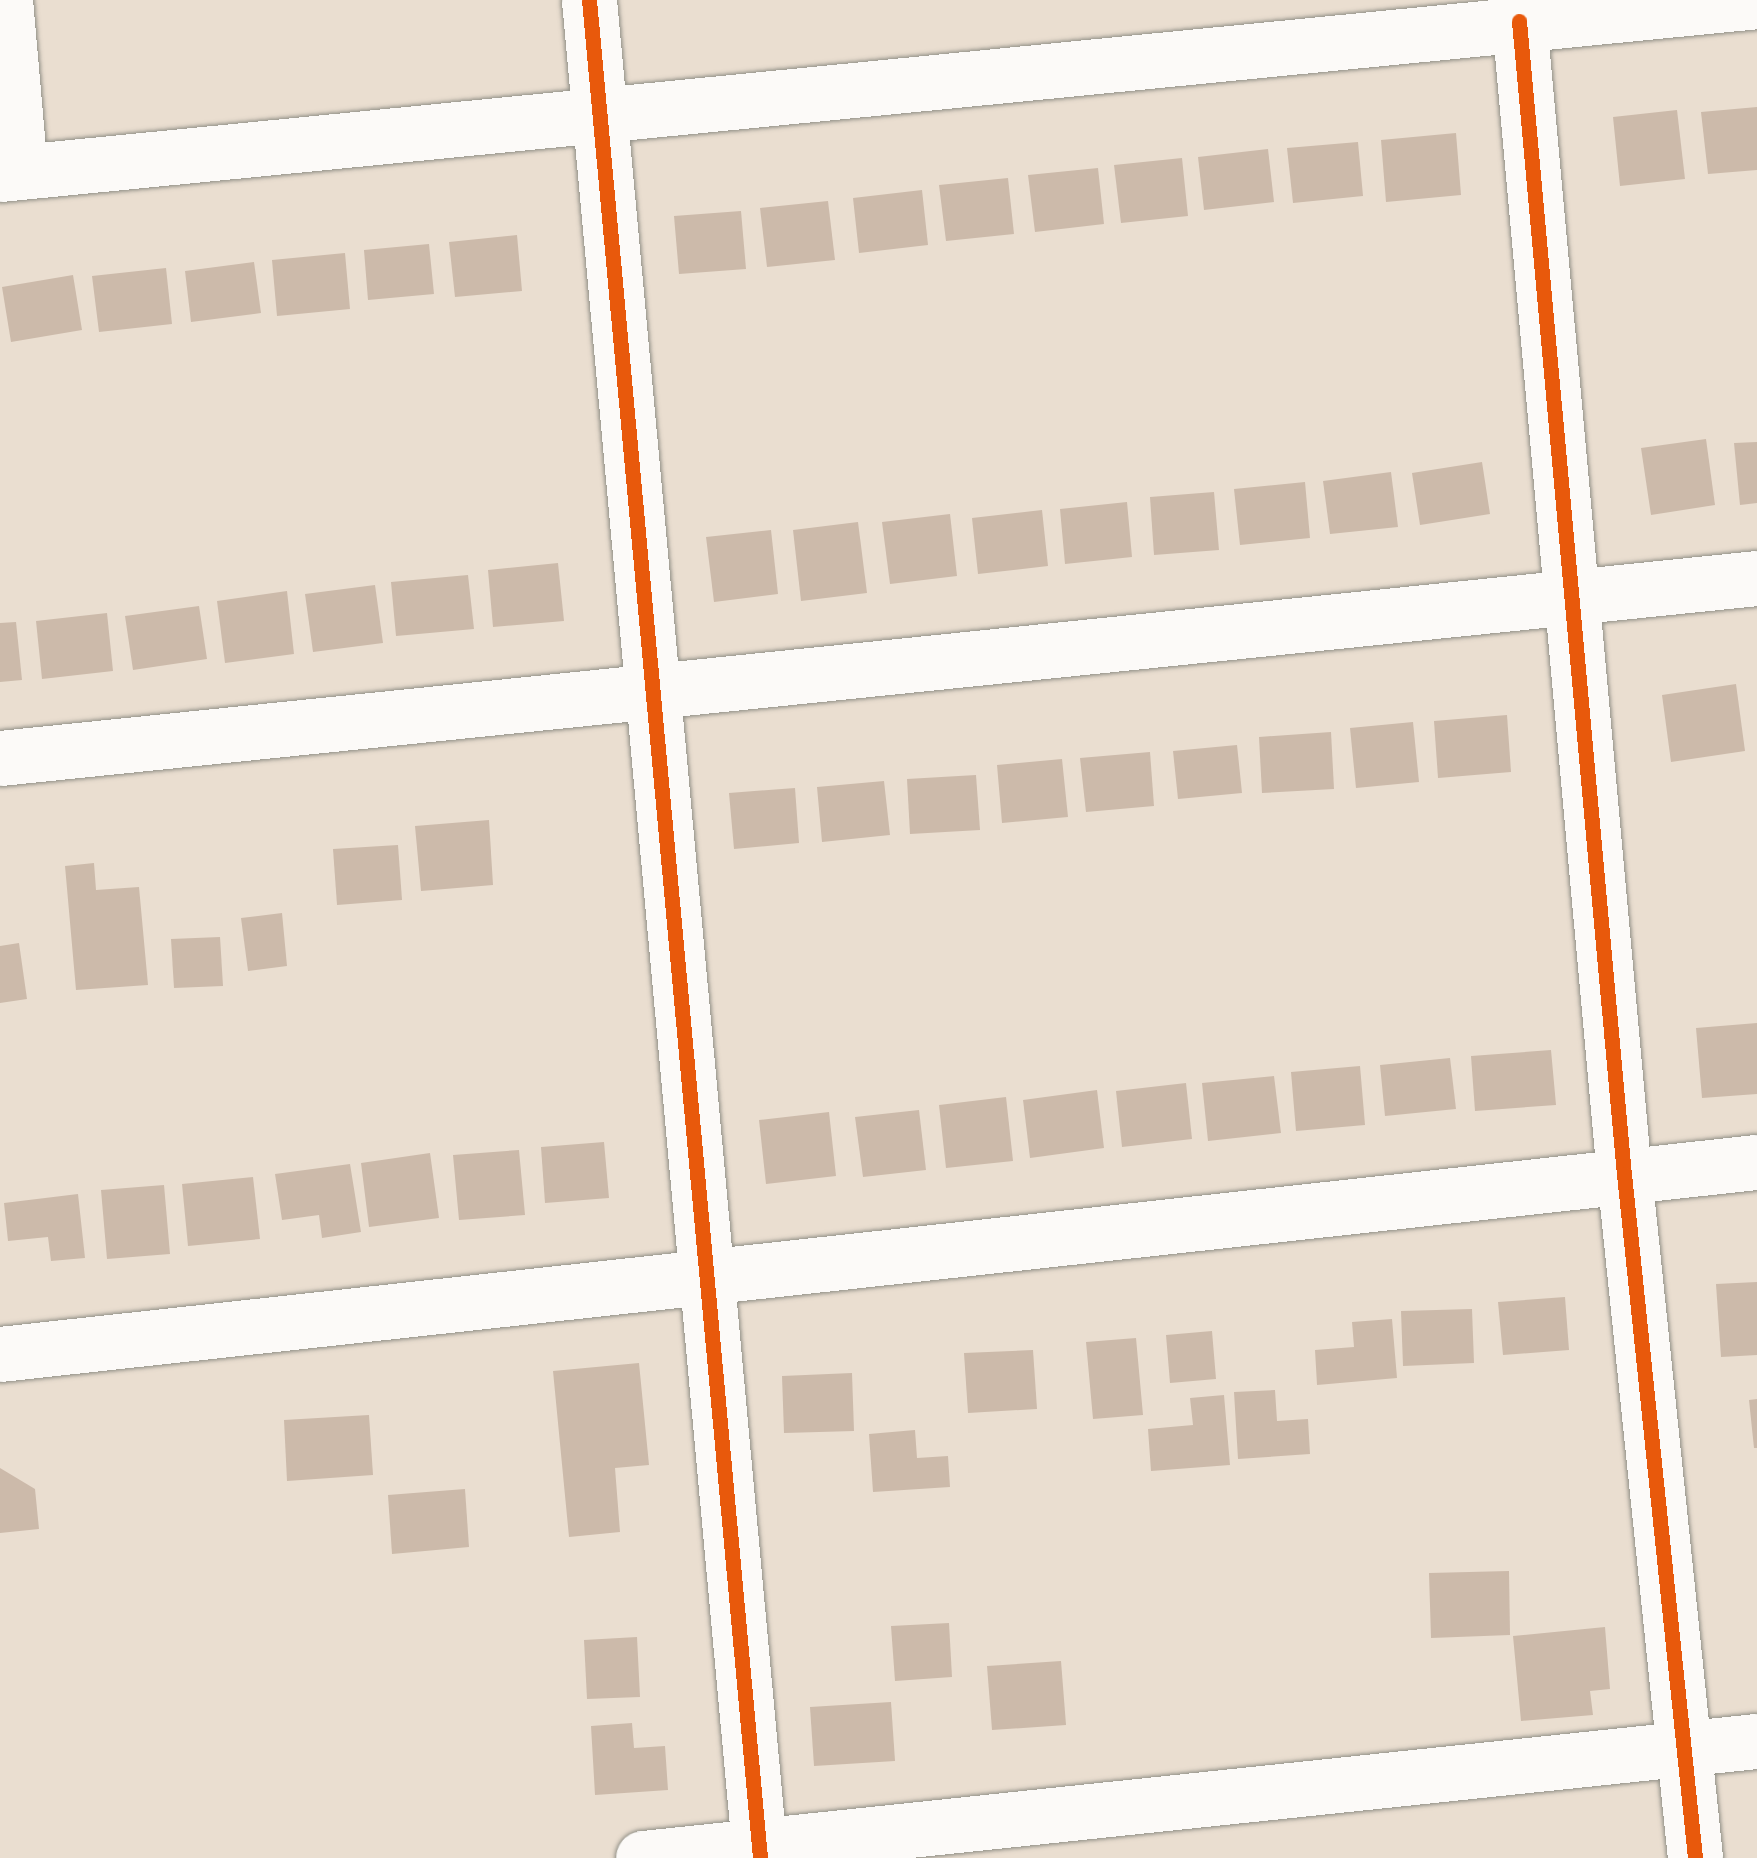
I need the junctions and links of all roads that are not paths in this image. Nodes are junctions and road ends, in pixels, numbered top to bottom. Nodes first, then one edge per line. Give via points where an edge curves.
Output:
1 (5, 0) edge
2 (589, 0) edge
3 (1757, 1) edge
4 (1519, 21) junction
5 (597, 113) junction
6 (10, 173) edge
7 (1757, 578) edge
8 (1572, 598) junction
9 (650, 692) junction
10 (0, 758) edge
11 (1757, 1162) edge
12 (1624, 1174) junction
13 (705, 1274) junction
14 (0, 1354) edge
15 (1757, 1741) edge
16 (1683, 1747) junction
17 (759, 1850) edge
18 (643, 1858) edge
19 (1695, 1858) edge

1 - 6 street
2 - 5 street
3 - 4 street
4 - 5 street
4 - 8 street
5 - 6 street
5 - 9 street
7 - 8 street
8 - 9 street
8 - 12 street
9 - 10 street
9 - 13 street
11 - 12 street
12 - 13 street
12 - 16 street
13 - 14 street
13 - 17 street
15 - 16 street
16 - 17 street
16 - 19 street
17 - 18 street

